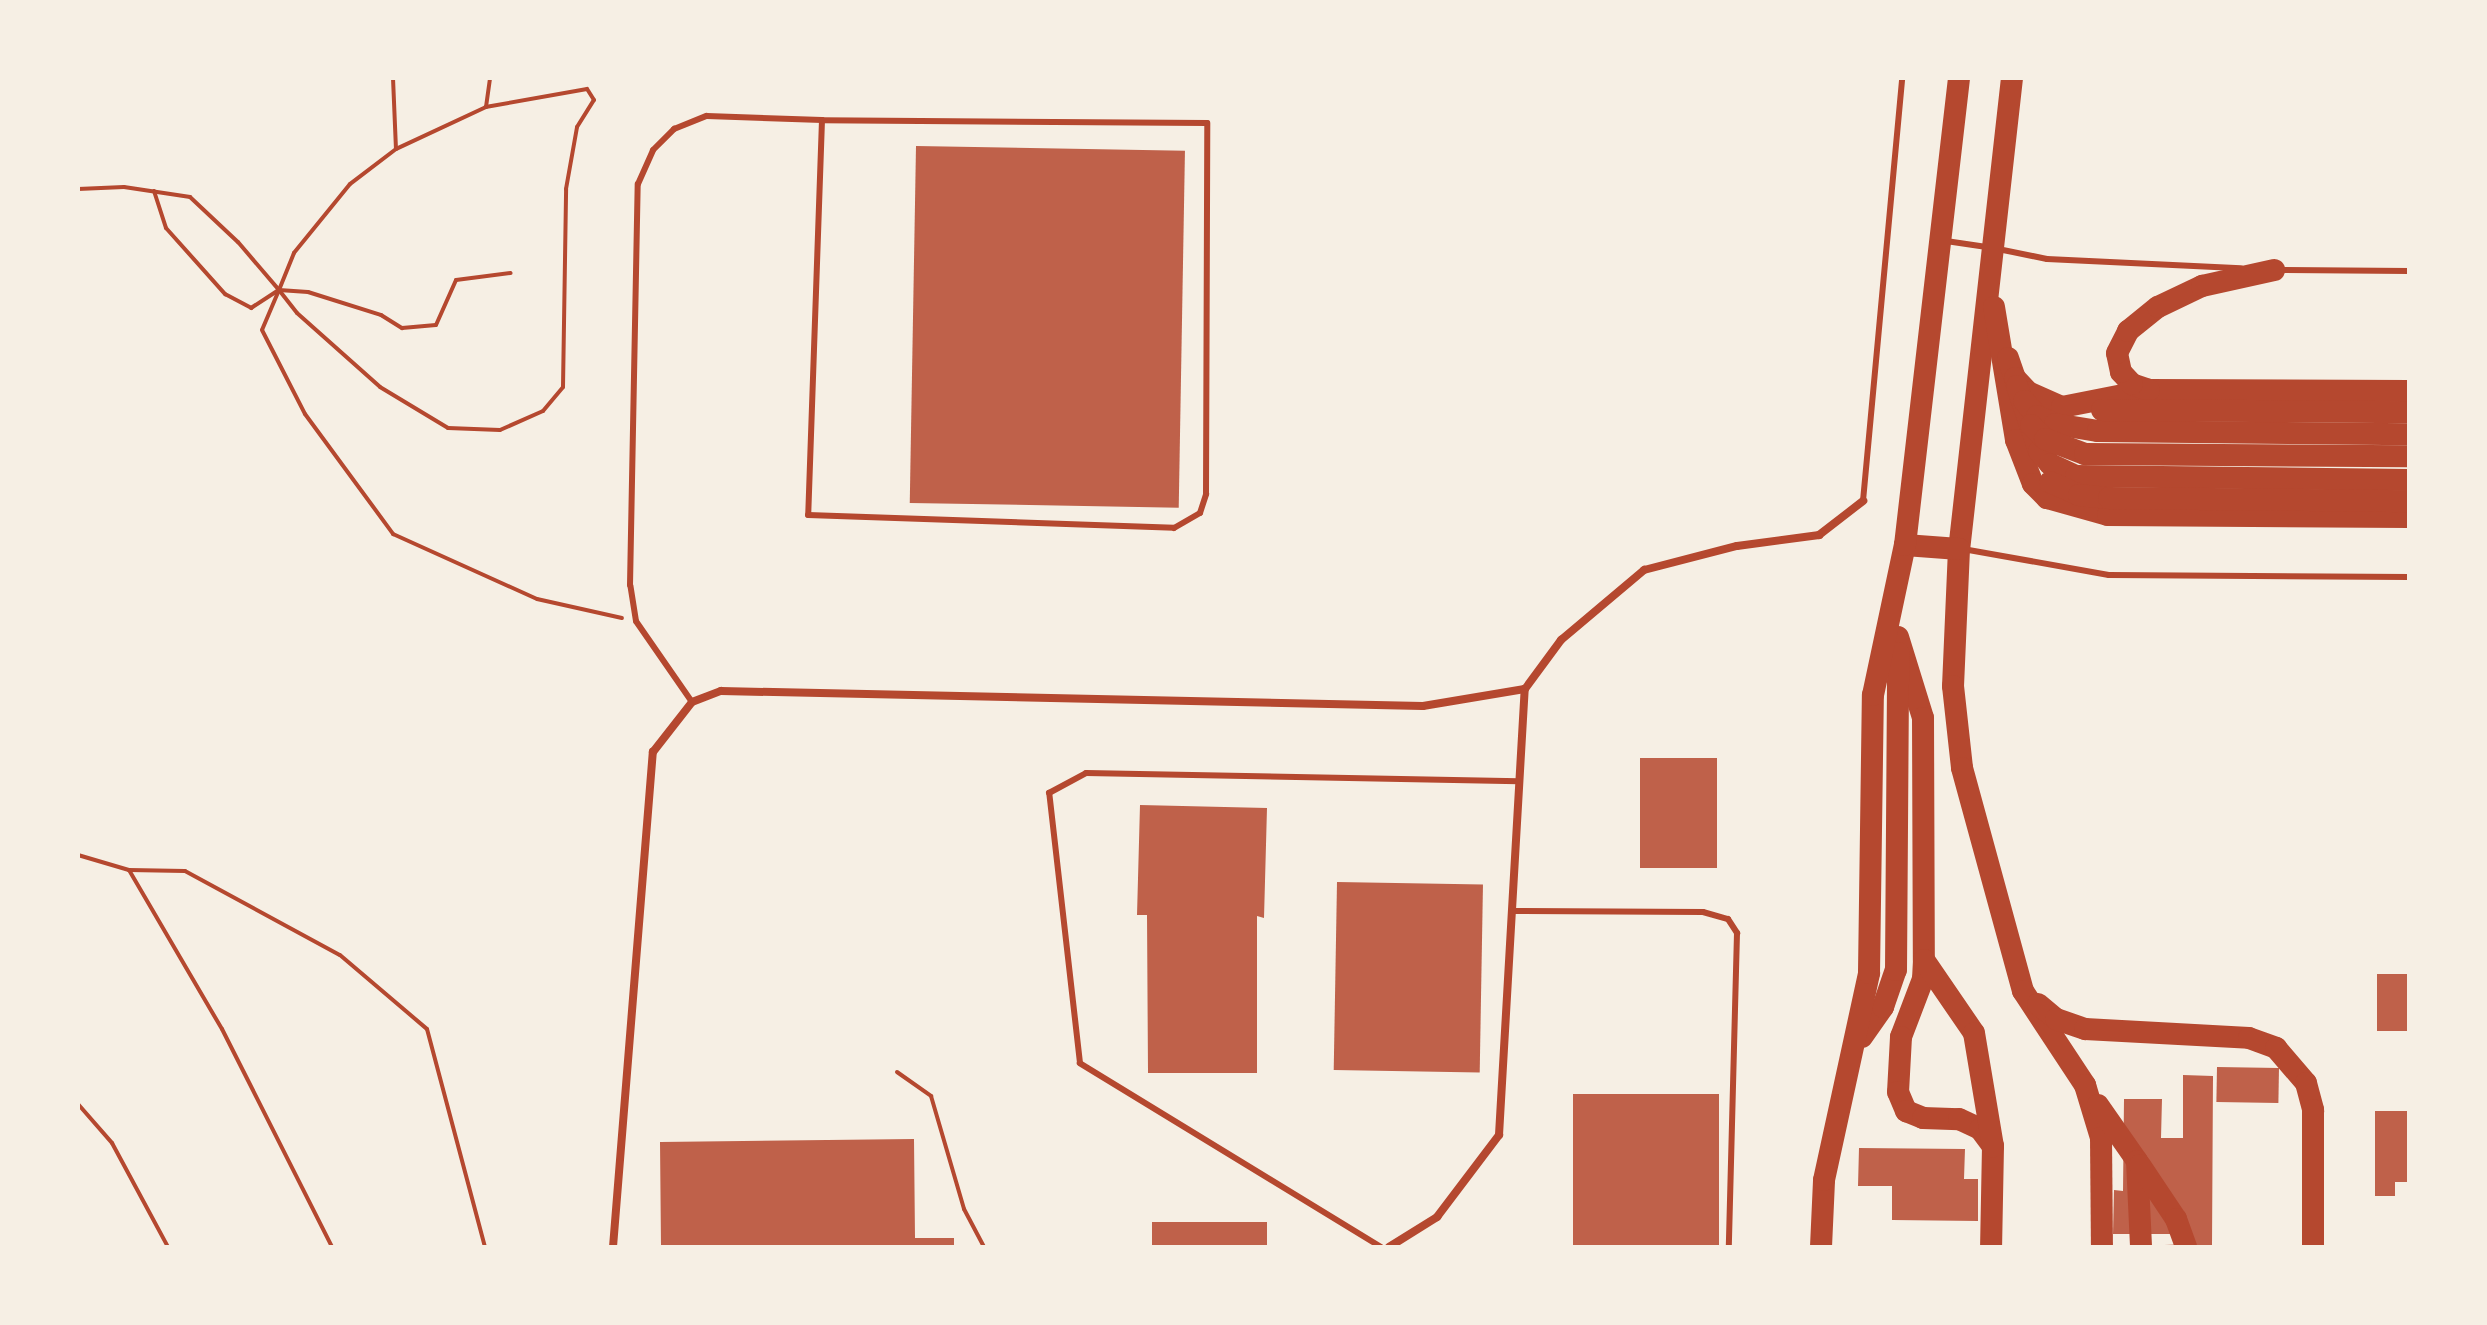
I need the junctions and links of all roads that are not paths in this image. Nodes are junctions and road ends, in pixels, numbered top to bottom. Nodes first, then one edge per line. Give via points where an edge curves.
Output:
1 (1902, 78) edge
2 (1959, 78) edge
3 (2012, 78) edge
4 (822, 120) junction
5 (1940, 240) junction
6 (1992, 247) junction
7 (1988, 270) junction
8 (2274, 270) junction
9 (2409, 271) edge
10 (1993, 300) junction
11 (2017, 386) junction
12 (2149, 390) junction
13 (2409, 391) edge
14 (2062, 407) junction
15 (2409, 412) edge
16 (2022, 430) junction
17 (2409, 434) edge
18 (2409, 456) edge
19 (2409, 480) edge
20 (1863, 501) joint
21 (2409, 501) edge
22 (2409, 517) edge
23 (1905, 545) junction
24 (1959, 549) junction
25 (2409, 577) edge
26 (1898, 591) junction
27 (1898, 637) junction
28 (1525, 689) junction
29 (692, 702) junction
30 (1519, 781) junction
31 (1512, 911) junction
32 (1924, 960) junction
33 (2023, 991) junction
34 (1854, 1049) junction
35 (2085, 1085) junction
36 (1993, 1146) junction
37 (2137, 1161) junction
38 (613, 1247) edge
39 (1381, 1247) edge
40 (1389, 1247) edge
41 (1729, 1247) edge
42 (1821, 1247) edge
43 (1991, 1247) edge
44 (2102, 1247) edge
45 (2141, 1247) edge
46 (2186, 1247) edge
47 (2313, 1247) edge

1 - 20 lane
2 - 5 highway
3 - 6 highway
4 - 4 lane via 808,515 1174,528 1200,513 1206,494 1207,123
4 - 29 lane via 707,116 674,129 653,150 638,184 630,585 636,621
5 - 6 lane
5 - 23 highway
6 - 7 highway
6 - 8 lane via 2047,259
7 - 10 highway
7 - 24 highway
8 - 9 lane
8 - 12 highway via 2202,286 2158,307 2128,331 2117,353 2121,372
10 - 11 highway
10 - 16 highway
11 - 14 highway
11 - 16 highway
11 - 17 highway via 2037,416 2074,429
12 - 13 highway
12 - 14 highway
14 - 15 highway
16 - 18 highway via 2085,454
16 - 19 highway via 2050,464 2076,476
16 - 21 highway via 2038,473 2079,495
16 - 22 highway via 2033,484 2047,498 2073,509 2108,515
20 - 28 street via 1819,535 1737,546 1644,570 1561,640
23 - 24 highway
23 - 26 highway
24 - 25 lane via 2109,575
24 - 33 highway via 1953,686 1962,768
26 - 27 highway
26 - 34 highway via 1873,695 1869,973
27 - 32 highway via 1923,718
27 - 34 highway via 1896,970 1883,1007
28 - 29 street via 1423,706 721,691
28 - 30 street
29 - 38 street via 653,752
30 - 31 street
30 - 39 lane via 1086,773 1049,793 1080,1063
31 - 40 street via 1499,1135 1437,1217
31 - 41 lane via 1703,912 1728,919 1737,933
32 - 36 highway via 1974,1033
32 - 36 highway via 1923,979 1901,1037 1898,1092 1906,1111 1923,1118 1959,1119 1980,1129
33 - 35 highway
33 - 47 highway via 2056,1019 2085,1029 2249,1038 2276,1048 2306,1083 2313,1110
34 - 42 highway via 1824,1180
35 - 37 highway
35 - 44 highway via 2101,1138
36 - 43 highway
37 - 45 highway
37 - 46 highway via 2176,1219

